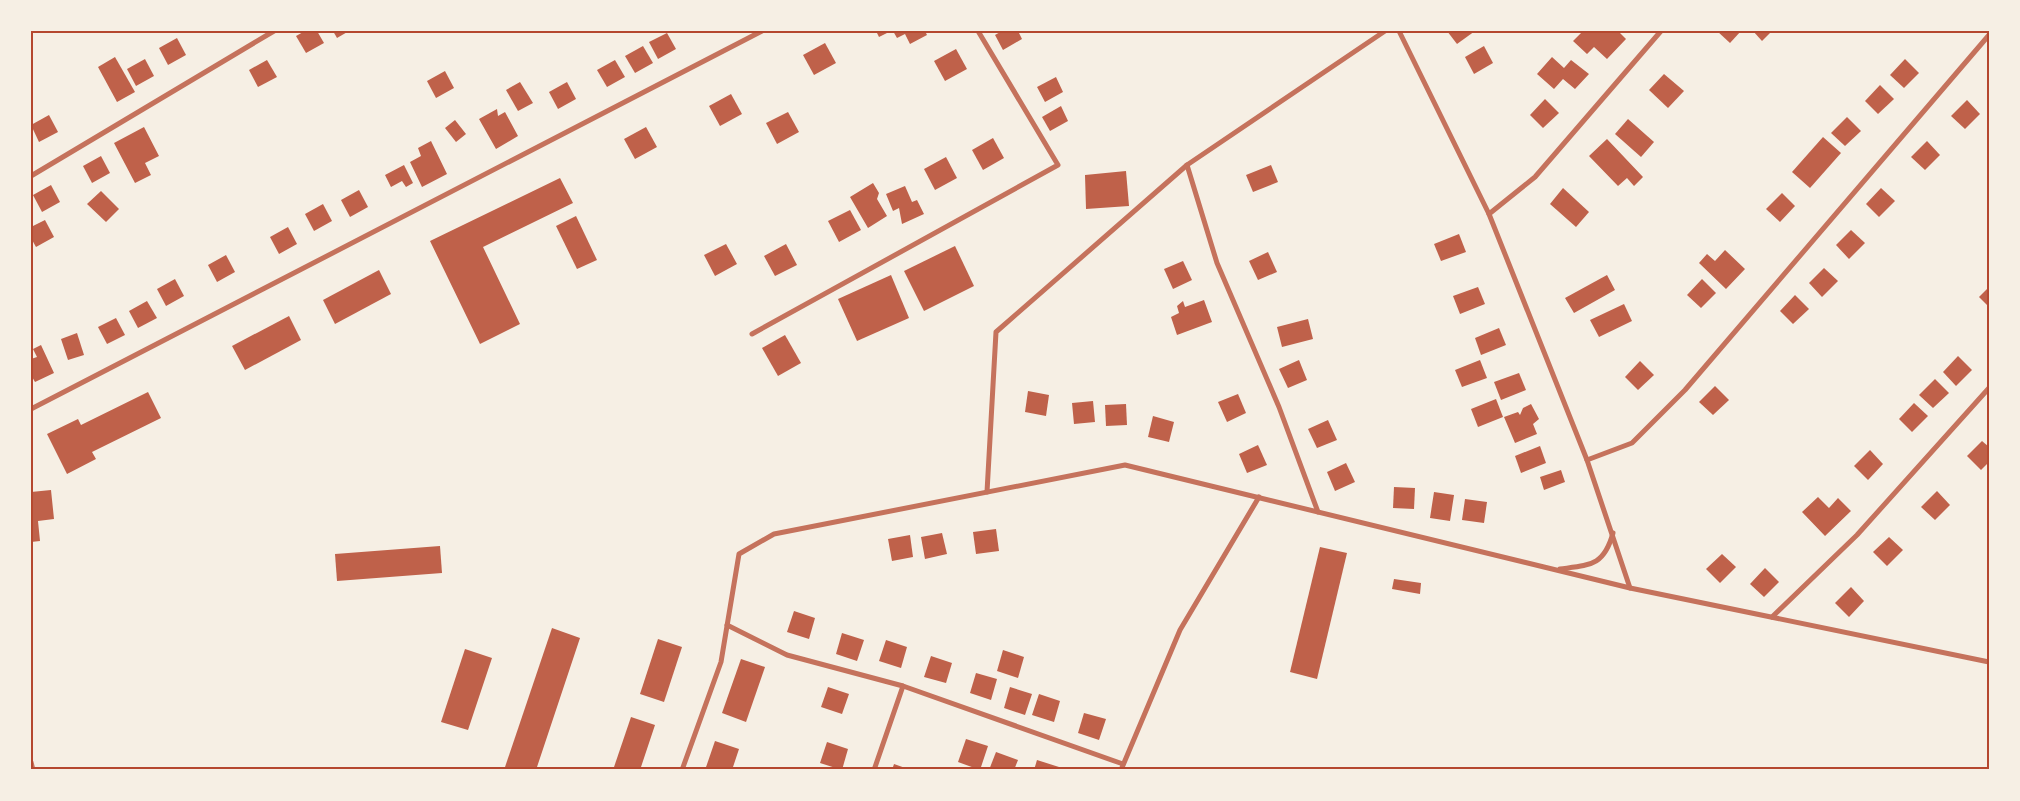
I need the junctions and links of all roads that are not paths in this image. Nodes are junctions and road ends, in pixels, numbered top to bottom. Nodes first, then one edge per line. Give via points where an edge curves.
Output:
1 (274, 31) edge
2 (762, 31) edge
3 (978, 31) edge
4 (1385, 31) edge
5 (1399, 31) edge
6 (1661, 31) edge
7 (1989, 35) edge
8 (1187, 165) junction
9 (31, 176) edge
10 (1489, 214) junction
11 (752, 334) dead end
12 (1989, 388) edge
13 (31, 409) edge
14 (1588, 460) junction
15 (987, 492) junction
16 (1259, 497) junction
17 (1318, 512) junction
18 (1613, 532) junction
19 (1555, 570) junction
20 (1630, 588) junction
21 (1772, 617) junction
22 (727, 625) junction
23 (1989, 662) edge
24 (903, 686) junction
25 (31, 762) edge
26 (1122, 767) edge
27 (32, 770) edge
28 (682, 770) edge
29 (874, 770) edge

1 - 9 street
2 - 13 street
3 - 11 street via 1058,165
4 - 8 street
5 - 10 street
6 - 10 street via 1535,177
7 - 14 street via 1685,390 1632,443
8 - 15 street via 996,332
8 - 17 street via 1217,262 1279,407
10 - 14 street
12 - 21 street via 1857,535
14 - 18 street
15 - 16 street via 1125,465
15 - 22 street via 774,534 739,554
16 - 17 street
16 - 26 street via 1180,630
17 - 19 street
18 - 19 street via 1609,548 1602,558 1589,566
18 - 20 street
19 - 20 street
20 - 21 street
21 - 23 street
22 - 24 street via 787,654
22 - 28 street via 721,662
24 - 26 street
24 - 29 street
25 - 27 street

